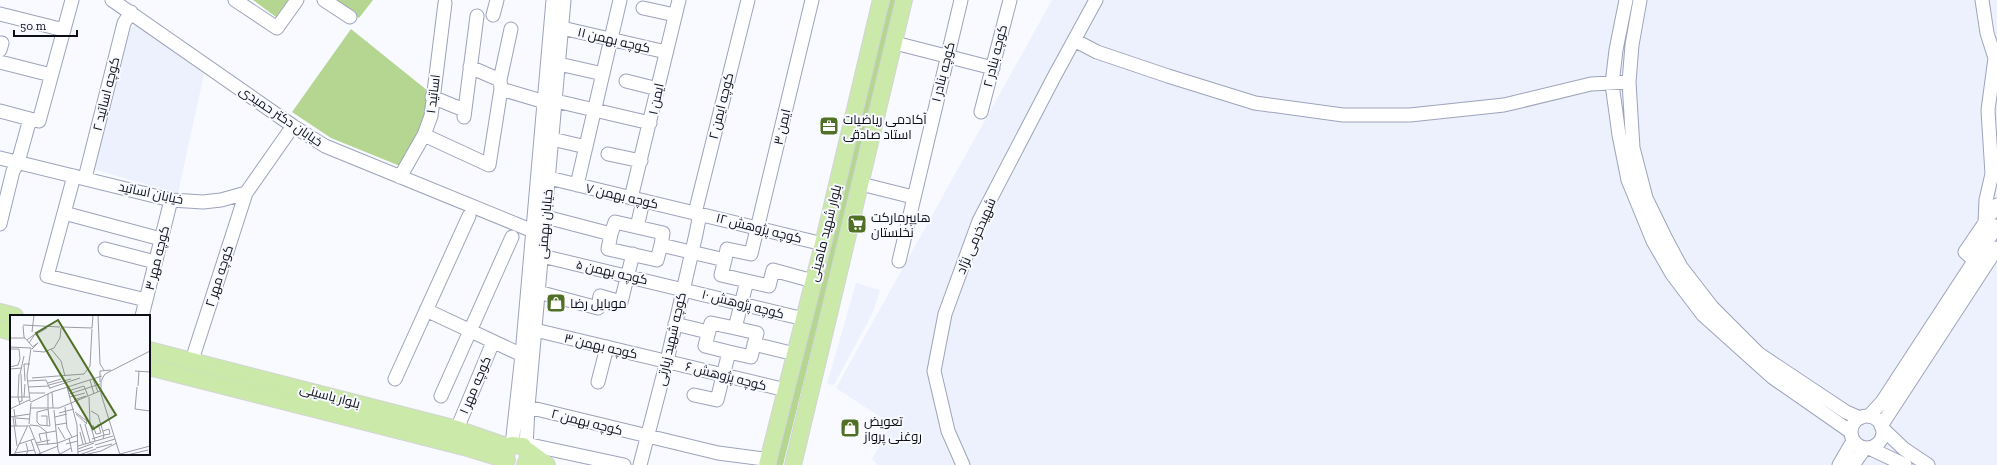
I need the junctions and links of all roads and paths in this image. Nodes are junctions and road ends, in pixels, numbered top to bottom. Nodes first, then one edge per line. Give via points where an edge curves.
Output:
1 (72, 0) edge
2 (112, 0) edge
3 (235, 0) edge
4 (297, 0) edge
5 (324, 0) edge
6 (497, 0) edge
7 (553, 0) edge
8 (564, 0) edge
9 (679, 0) edge
10 (748, 0) edge
11 (812, 0) edge
12 (881, 0) edge
13 (904, 0) edge
14 (961, 0) edge
15 (1010, 0) edge
16 (1096, 0) edge
17 (1626, 0) edge
18 (1640, 0) edge
19 (1982, 0) edge
20 (617, 1) edge
21 (445, 3) dead end
22 (643, 8) dead end
23 (131, 12) junction
24 (0, 14) edge
25 (493, 15) dead end
26 (675, 15) junction
27 (477, 16) dead end
28 (350, 17) dead end
29 (562, 28) junction
30 (511, 29) dead end
31 (64, 30) junction
32 (611, 39) junction
33 (1074, 40) junction
34 (895, 42) junction
35 (0, 43) edge
36 (0, 50) edge
37 (666, 52) junction
38 (947, 57) junction
39 (0, 62) edge
40 (559, 64) junction
41 (470, 67) junction
42 (993, 68) junction
43 (603, 74) junction
44 (51, 75) junction
45 (626, 81) dead end
46 (1629, 82) junction
47 (501, 84) junction
48 (1612, 84) junction
49 (658, 89) junction
50 (432, 97) junction
51 (550, 102) junction
52 (594, 110) junction
53 (0, 111) edge
54 (981, 112) dead end
55 (30, 119) junction
56 (650, 123) junction
57 (293, 126) junction
58 (424, 135) junction
59 (552, 139) junction
60 (586, 147) junction
61 (608, 154) dead end
62 (0, 158) edge
63 (18, 162) junction
64 (641, 162) junction
65 (79, 177) junction
66 (400, 177) junction
67 (549, 178) junction
68 (861, 184) junction
69 (577, 185) junction
70 (246, 193) junction
71 (3, 196) edge
72 (913, 197) junction
73 (172, 200) junction
74 (637, 200) junction
75 (1997, 204) edge
76 (64, 213) junction
77 (695, 213) junction
78 (469, 216) dead end
79 (546, 217) junction
80 (0, 224) edge
81 (1991, 224) edge
82 (637, 227) junction
83 (758, 228) junction
84 (533, 231) junction
85 (611, 234) junction
86 (512, 237) dead end
87 (161, 239) junction
88 (823, 244) junction
89 (661, 245) junction
90 (1997, 248) edge
91 (105, 249) dead end
92 (691, 253) junction
93 (633, 254) junction
94 (542, 256) junction
95 (725, 260) junction
96 (899, 261) dead end
97 (155, 262) junction
98 (1978, 264) junction
99 (1677, 271) junction
100 (628, 276) junction
101 (747, 281) junction
102 (814, 281) junction
103 (682, 289) junction
104 (538, 292) junction
105 (146, 300) junction
106 (741, 303) junction
107 (426, 310) junction
108 (0, 312) edge
109 (11, 315) edge
110 (142, 315) edge
111 (804, 318) junction
112 (675, 324) junction
113 (709, 327) junction
114 (735, 328) junction
115 (0, 329) edge
116 (535, 330) junction
117 (471, 331) junction
118 (10, 332) edge
119 (493, 342) junction
120 (754, 344) junction
121 (607, 347) junction
122 (150, 350) edge
123 (729, 352) junction
124 (795, 354) junction
125 (522, 355) junction
126 (192, 360) junction
127 (667, 361) junction
128 (150, 367) edge
129 (1775, 372) junction
130 (723, 374) junction
131 (395, 379) dead end
132 (598, 382) dead end
133 (786, 390) junction
134 (441, 396) dead end
135 (694, 396) dead end
136 (528, 407) junction
137 (1865, 417) junction
138 (1881, 427) junction
139 (457, 429) junction
140 (647, 437) junction
141 (1852, 437) junction
142 (1867, 448) junction
143 (518, 453) edge
144 (765, 460) edge
145 (547, 465) edge
146 (624, 465) edge
147 (640, 465) edge
148 (793, 465) edge
149 (963, 465) edge
150 (1839, 465) edge
151 (1853, 465) edge
152 (1905, 465) edge
153 (1928, 465) edge

1 - 31 street
2 - 23 street, خیابان دکتر حمیدی
3 - 4 street via 276,28
5 - 28 street
6 - 25 street
7 - 51 street, خیابان بهمنی
8 - 29 street, خیابان بهمنی
9 - 26 street, ایمن ۱
10 - 77 street, کوچه ایمن ۲
11 - 83 street, ایمن ۳
12 - 88 main road, بلوار شهید ماهینی
13 - 34 main road, بلوار شهید ماهینی
14 - 38 street, کوچه بنادر ۱
15 - 42 street, کوچه بنادر ۲
16 - 33 street, شهیدخرمی نژاد
17 - 48 street
18 - 46 street
19 - 81 street via 1994,58 1988,110 1992,174 1986,200
20 - 32 street
21 - 50 street, اساتید ۱
22 - 26 street
23 - 57 street, خیابان دکتر حمیدی
23 - 65 street, کوچه اساتید ۲ via 124,23
24 - 31 street
26 - 37 street, ایمن ۱
27 - 41 street
29 - 32 street, کوچه بهمن ۱۱
29 - 40 street, خیابان بهمنی
30 - 47 street
31 - 44 street
32 - 37 street, کوچه بهمن ۱۱
32 - 43 street
33 - 48 street via 1098,52 1255,103 1343,115 1410,115 1504,105 1591,84
33 - 149 street, شهیدخرمی نژاد via 979,221 945,314 934,371 948,431
34 - 38 street
34 - 68 main road, بلوار شهید ماهینی
35 - 36 street
37 - 49 street, ایمن ۱
38 - 42 street
38 - 72 street, کوچه بنادر ۱
39 - 44 street
40 - 43 street
40 - 51 street, خیابان بهمنی
41 - 47 street
41 - 50 street via 464,113
42 - 54 street, کوچه بنادر ۲
43 - 52 street
44 - 55 street via 39,121
45 - 49 street
46 - 48 street
46 - 99 street via 1633,148 1646,198
47 - 51 street
47 - 58 street via 489,165
48 - 99 street via 1628,180 1653,241
49 - 56 street, ایمن ۱
50 - 58 street, اساتید ۱ via 431,116
51 - 52 street
51 - 59 street, خیابان بهمنی
51 - 84 street, خیابان بهمنی
52 - 56 street
52 - 60 street
53 - 55 street
55 - 63 street
56 - 64 street, ایمن ۱
57 - 66 street, خیابان دکتر حمیدی via 325,146
57 - 70 street
58 - 66 street, اساتید ۱
59 - 60 street
59 - 67 street, خیابان بهمنی
60 - 69 street
61 - 64 street
62 - 63 street, خیابان اساتید
63 - 65 street, خیابان اساتید
63 - 71 street
64 - 74 street, ایمن ۱
65 - 73 street, خیابان اساتید
65 - 76 street, کوچه اساتید ۲
66 - 84 street, خیابان دکتر حمیدی
67 - 69 street, کوچه بهمن ۷
67 - 79 street, خیابان بهمنی
68 - 72 street
68 - 148 main road, بلوار شهید ماهینی
69 - 74 street, کوچه بهمن ۷
70 - 73 street, خیابان اساتید via 202,202
70 - 126 street, کوچه مهر ۲
71 - 80 street
72 - 96 street, کوچه بنادر ۱
73 - 87 street, کوچه مهر ۳
74 - 77 street, کوچه بهمن ۷
74 - 82 street, ایمن ۱
75 - 81 street
76 - 87 street
76 - 105 street, کوچه اساتید ۲ via 47,276
77 - 83 street, کوچه پژوهش ۱۲
77 - 92 street, کوچه شهید زیارتی via 699,219
78 - 107 street
79 - 85 street
79 - 94 street, خیابان بهمنی
81 - 98 street
82 - 85 street via 615,222
82 - 89 street via 663,233
83 - 88 street, کوچه پژوهش ۱۲
83 - 95 street, ایمن ۳ via 751,254 727,249
84 - 125 street, خیابان بهمنی
85 - 93 street via 608,249
86 - 117 street
87 - 97 street, کوچه مهر ۳
88 - 102 main road, بلوار شهید ماهینی
89 - 92 street
89 - 93 street via 657,260
90 - 98 street
91 - 97 street
92 - 95 street
92 - 103 street, کوچه شهید زیارتی
93 - 100 street
94 - 100 street, کوچه بهمن ۵
94 - 104 street, خیابان بهمنی
95 - 101 street via 721,275
97 - 105 street, کوچه مهر ۳
98 - 137 street via 1882,402
98 - 138 street
99 - 129 street via 1703,315
100 - 103 street, کوچه بهمن ۵
100 - 104 street via 621,302 600,296 598,308
101 - 102 street via 769,286 773,270
101 - 106 street
102 - 111 main road, بلوار شهید ماهینی
103 - 106 street, کوچه پژوهش ۱۰
103 - 112 street, کوچه شهید زیارتی
104 - 116 street, خیابان بهمنی
105 - 110 street, کوچه مهر ۳
106 - 111 street, کوچه پژوهش ۱۰
106 - 114 street
107 - 117 street
107 - 131 street
108 - 109 main road
111 - 124 main road, بلوار شهید ماهینی
112 - 113 street
112 - 127 street, کوچه شهید زیارتی
113 - 114 street
113 - 123 street via 705,346
114 - 120 street via 757,334
115 - 118 main road
116 - 121 street, کوچه بهمن ۳
116 - 136 street, خیابان بهمنی
117 - 119 street
117 - 134 street
119 - 125 street
119 - 139 street, کوچه مهر ۱
120 - 123 street via 751,357
120 - 124 street
121 - 127 street, کوچه بهمن ۳
121 - 132 street
122 - 126 main road, بلوار یاسینی
123 - 130 street
124 - 133 main road, بلوار شهید ماهینی
125 - 143 street, خیابان بهمنی
126 - 139 main road, بلوار یاسینی
127 - 130 street, کوچه پژوهش ۶
127 - 140 street, کوچه شهید زیارتی
128 - 143 main road, بلوار یاسینی via 464,447
129 - 137 street via 1846,412
129 - 141 street
130 - 133 street, کوچه پژوهش ۶
130 - 135 street via 717,400
133 - 144 main road, بلوار شهید ماهینی
136 - 140 street, کوچه بهمن ۲
136 - 143 street, خیابان بهمنی
137 - 138 street via 1877,420
137 - 141 street via 1853,424
138 - 142 street via 1882,437 1877,444
138 - 153 street via 1904,449
139 - 143 main road, بلوار یاسینی
140 - 144 street, کوچه بهمن ۲ via 718,453
140 - 147 street, کوچه شهید زیارتی
141 - 142 street via 1858,446
141 - 150 street
142 - 151 street
142 - 152 street
143 - 145 main road, بلوار یاسینی
143 - 146 street

